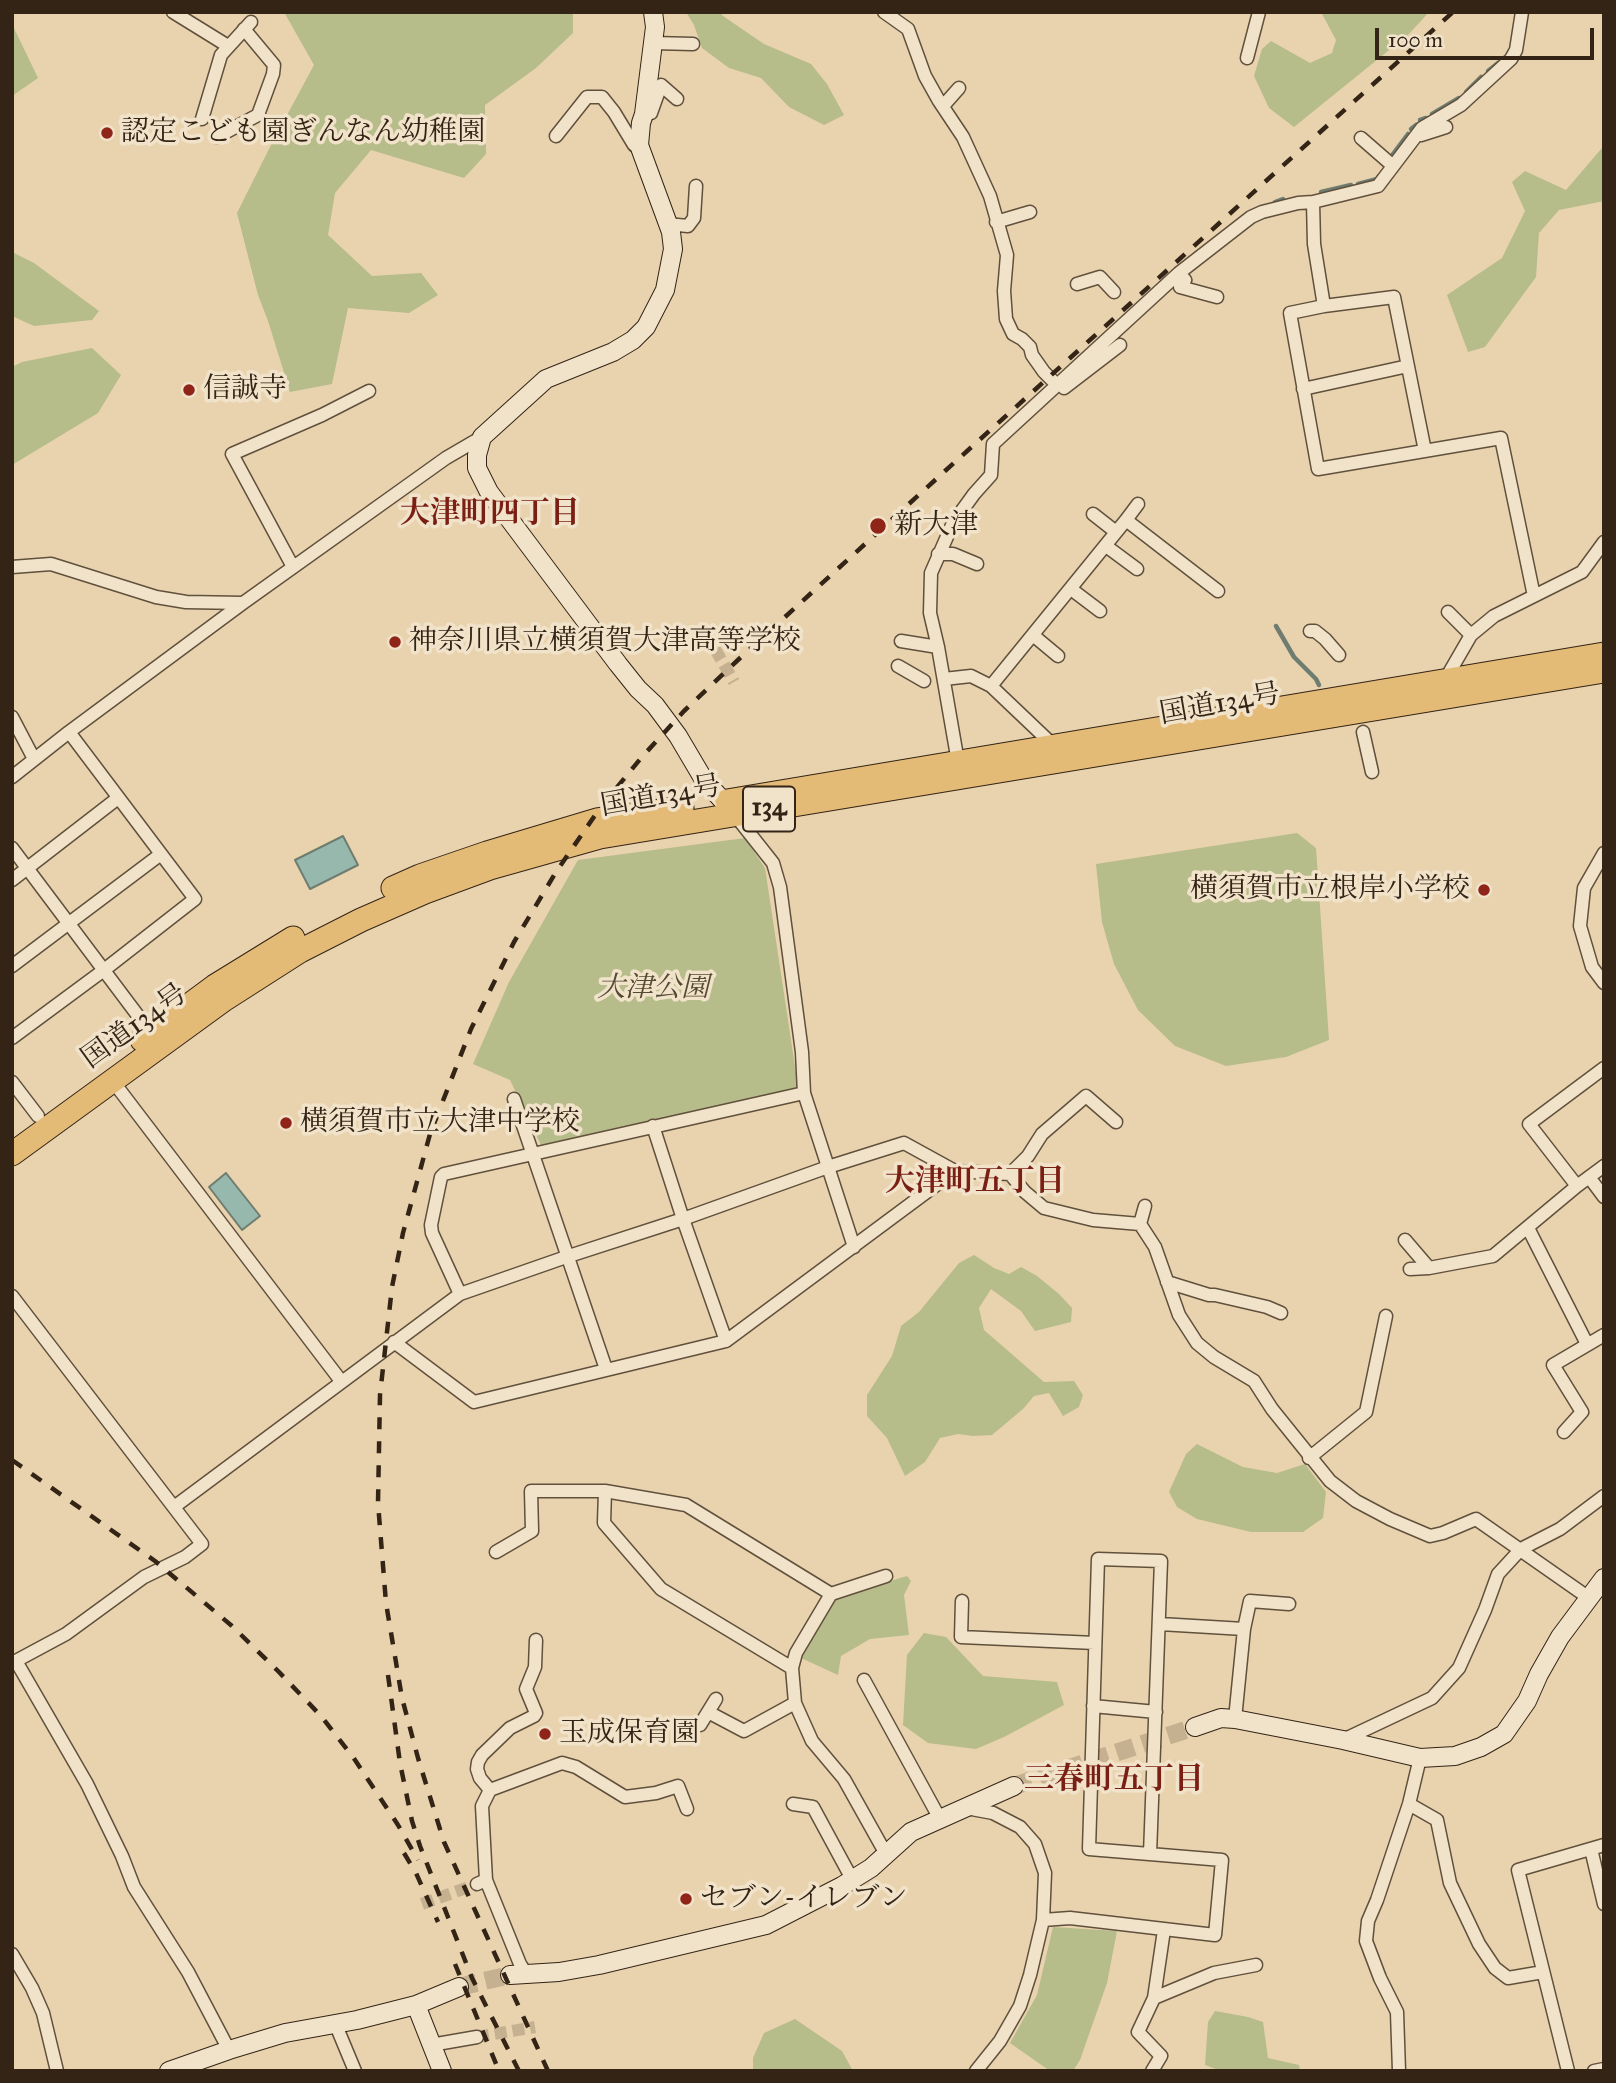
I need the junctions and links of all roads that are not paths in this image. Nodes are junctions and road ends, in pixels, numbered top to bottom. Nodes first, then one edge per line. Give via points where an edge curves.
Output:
1 (173, 12) edge
2 (653, 12) edge
3 (884, 12) edge
4 (1259, 12) edge
5 (1522, 12) edge
6 (653, 43) junction
7 (693, 44) dead end
8 (228, 46) junction
9 (1247, 58) dead end
10 (959, 88) dead end
11 (677, 99) dead end
12 (943, 106) junction
13 (644, 114) junction
14 (202, 118) dead end
15 (1446, 127) dead end
16 (556, 136) dead end
17 (217, 137) dead end
18 (1414, 137) junction
19 (1361, 138) dead end
20 (639, 145) junction
21 (1392, 165) junction
22 (696, 186) dead end
23 (1312, 202) junction
24 (1030, 212) dead end
25 (996, 222) junction
26 (667, 224) junction
27 (1179, 273) junction
28 (1077, 284) dead end
29 (1114, 292) dead end
30 (1217, 297) dead end
31 (1324, 306) junction
32 (1120, 345) dead end
33 (1408, 366) junction
34 (1056, 387) junction
35 (1303, 389) junction
36 (369, 391) dead end
37 (482, 437) junction
38 (1425, 451) junction
39 (1138, 504) dead end
40 (1093, 514) dead end
41 (1126, 520) junction
42 (1116, 532) junction
43 (1604, 542) edge
44 (1106, 546) junction
45 (939, 554) junction
46 (977, 564) dead end
47 (12, 567) edge
48 (293, 567) junction
49 (1138, 569) dead end
50 (1070, 589) junction
51 (1218, 590) dead end
52 (1534, 596) junction
53 (243, 603) junction
54 (1100, 611) dead end
55 (1448, 612) dead end
56 (1310, 631) dead end
57 (1471, 635) junction
58 (1034, 636) junction
59 (901, 640) dead end
60 (938, 647) junction
61 (1604, 654) edge
62 (1339, 655) dead end
63 (1058, 656) dead end
64 (898, 666) dead end
65 (1604, 671) edge
66 (944, 679) junction
67 (1445, 680) junction
68 (924, 681) dead end
69 (991, 686) junction
70 (12, 717) edge
71 (69, 732) junction
72 (1363, 732) dead end
73 (1053, 745) junction
74 (34, 759) junction
75 (958, 762) junction
76 (1372, 772) dead end
77 (12, 776) edge
78 (118, 798) junction
79 (729, 808) junction
80 (12, 848) edge
81 (1604, 852) edge
82 (161, 853) junction
83 (28, 869) junction
84 (12, 880) edge
85 (69, 923) junction
86 (12, 966) edge
87 (104, 970) junction
88 (1604, 983) edge
89 (151, 1033) junction
90 (12, 1038) edge
91 (1604, 1068) edge
92 (112, 1080) junction
93 (12, 1082) edge
94 (804, 1093) junction
95 (514, 1099) dead end
96 (38, 1116) junction
97 (1116, 1122) dead end
98 (653, 1126) junction
99 (12, 1135) edge
100 (534, 1153) junction
101 (12, 1154) edge
102 (1604, 1166) edge
103 (828, 1167) junction
104 (956, 1171) junction
105 (1010, 1174) junction
106 (1589, 1177) junction
107 (1577, 1186) junction
108 (1604, 1197) edge
109 (1145, 1206) dead end
110 (683, 1219) junction
111 (1140, 1224) junction
112 (1528, 1228) junction
113 (1405, 1240) dead end
114 (854, 1247) junction
115 (569, 1256) junction
116 (1429, 1268) junction
117 (1410, 1269) dead end
118 (1167, 1282) junction
119 (460, 1294) junction
120 (12, 1296) edge
121 (1281, 1313) dead end
122 (1386, 1316) dead end
123 (1604, 1335) edge
124 (726, 1341) junction
125 (394, 1342) junction
126 (1587, 1344) junction
127 (606, 1369) junction
128 (341, 1381) junction
129 (1564, 1432) dead end
130 (1309, 1458) junction
131 (605, 1491) junction
132 (1604, 1496) edge
133 (174, 1507) junction
134 (1521, 1549) junction
135 (496, 1552) dead end
136 (886, 1576) dead end
137 (1604, 1578) edge
138 (831, 1594) junction
139 (1589, 1598) junction
140 (962, 1601) dead end
141 (1289, 1604) dead end
142 (1160, 1624) junction
143 (1244, 1629) junction
144 (536, 1640) dead end
145 (1095, 1643) junction
146 (14, 1662) edge
147 (792, 1668) junction
148 (864, 1679) dead end
149 (716, 1699) dead end
150 (795, 1703) junction
151 (1093, 1706) junction
152 (708, 1712) junction
153 (1156, 1712) junction
154 (1235, 1719) junction
155 (700, 1725) dead end
156 (1195, 1727) tunnel mouth
157 (1343, 1740) junction
158 (1420, 1758) junction
159 (1014, 1786) tunnel mouth
160 (490, 1790) junction
161 (793, 1804) dead end
162 (1409, 1804) junction
163 (963, 1807) junction
164 (687, 1809) dead end
165 (940, 1819) junction
166 (1597, 1847) edge
167 (886, 1854) junction
168 (1150, 1854) junction
169 (852, 1879) junction
170 (1604, 1904) edge
171 (1043, 1920) junction
172 (1164, 1930) junction
173 (12, 1954) edge
174 (1256, 1965) dead end
175 (1543, 1972) junction
176 (519, 1975) joint
177 (459, 1987) tunnel mouth
178 (1154, 1998) junction
179 (416, 2005) junction
180 (335, 2023) junction
181 (477, 2037) tunnel mouth
182 (431, 2045) junction
183 (229, 2050) junction
184 (1604, 2069) edge
185 (57, 2071) edge
186 (169, 2071) edge
187 (355, 2071) edge
188 (442, 2071) edge
189 (976, 2071) edge
190 (1152, 2071) edge
191 (1399, 2071) edge
192 (1568, 2071) edge
193 (1594, 2071) edge

1 - 8 street
2 - 6 street
3 - 12 street via 908,29 925,76
4 - 9 street
5 - 18 street via 1511,59 1461,105
6 - 7 street
6 - 13 street
8 - 14 street via 221,55
8 - 17 street via 248,25 274,65 274,74 258,115
10 - 12 street
11 - 13 street via 661,85 652,113
12 - 25 street via 990,196
13 - 20 street
15 - 18 street
16 - 20 street via 587,97 602,97 634,145
18 - 21 street
19 - 21 street
20 - 26 street
21 - 23 street via 1378,186
22 - 26 street via 694,218 688,226
23 - 27 street via 1251,217
23 - 31 street
24 - 25 street
25 - 34 street via 1007,255 1006,319
26 - 37 street via 673,249 665,290 646,327 622,347 546,379
27 - 30 street via 1185,280 1180,287
27 - 34 street
28 - 29 street via 1100,277
31 - 33 street via 1394,297
31 - 35 street via 1290,313
32 - 34 street via 1062,390
33 - 35 street
33 - 38 street
34 - 45 street via 993,444 991,475 953,523
35 - 38 street via 1318,469
36 - 48 street via 232,454
37 - 48 street
37 - 79 street via 477,468 489,492
38 - 52 street via 1501,438
39 - 41 street
40 - 42 street
41 - 42 street
41 - 51 street
42 - 44 street
43 - 52 street via 1582,572
44 - 49 street
44 - 50 street
45 - 46 street via 953,554
45 - 60 street via 931,573 930,614
47 - 53 street via 51,564 156,597
48 - 53 street
50 - 54 street
50 - 58 street
52 - 57 street via 1494,616
53 - 71 street
55 - 57 street
56 - 62 street
57 - 67 street
58 - 63 street
58 - 69 street
59 - 60 street
60 - 66 street
61 - 67 highway, 国道134号 / 134
64 - 68 street
65 - 79 highway, 国道134号 / 134
66 - 69 street via 971,676
66 - 75 street
67 - 73 highway, 国道134号 / 134
69 - 73 street
70 - 74 street
71 - 74 street
71 - 78 street
72 - 76 street
73 - 75 highway, 国道134号 / 134
74 - 77 street
75 - 79 highway, 国道134号 / 134
78 - 82 street
78 - 83 street
79 - 89 highway, 国道134号 / 134 via 597,820 420,876 293,938
79 - 92 highway, 国道134号 / 134 via 490,868 361,920 300,951 225,999
79 - 94 street via 774,863 803,1052
80 - 83 street
81 - 88 street via 1584,888 1580,926 1592,967
82 - 85 street
82 - 87 street via 195,899
83 - 84 street
83 - 85 street
85 - 86 street
85 - 87 street
87 - 89 street
87 - 90 street
89 - 96 highway, 国道134号 / 134
91 - 107 street via 1529,1124
92 - 101 highway, 国道134号 / 134
92 - 128 street
93 - 96 street
94 - 98 street
94 - 103 street
95 - 100 street
96 - 99 highway, 国道134号 / 134
97 - 105 street via 1086,1096 1042,1134
98 - 100 street
98 - 110 street
100 - 115 street
100 - 119 street via 454,1170 441,1177 432,1233
102 - 106 street
103 - 104 street via 904,1143
103 - 110 street
103 - 114 street
104 - 105 street
104 - 114 street
105 - 111 street via 1044,1208 1093,1220
106 - 107 street
106 - 108 street
107 - 112 street
109 - 111 street
110 - 115 street
110 - 124 street
111 - 118 street via 1155,1247
112 - 116 street via 1493,1256
112 - 126 street
113 - 116 street
114 - 124 street
115 - 119 street
115 - 127 street
116 - 117 street
118 - 121 street
118 - 130 street via 1179,1315 1197,1343 1254,1381
119 - 125 street
120 - 133 street
122 - 130 street via 1366,1412
123 - 126 street
124 - 127 street
125 - 127 street via 474,1402
125 - 128 street
126 - 129 street via 1553,1365 1582,1412
128 - 133 street
130 - 134 street via 1356,1501 1414,1531 1430,1536 1476,1519
131 - 135 street via 531,1491 532,1531
131 - 138 street via 686,1506
131 - 147 street via 604,1522 661,1590
132 - 134 street via 1560,1530
133 - 146 street via 202,1544 144,1577 66,1634
134 - 139 street
134 - 157 street via 1498,1574 1459,1668 1444,1686 1432,1698
136 - 138 street
137 - 139 street
138 - 147 street
139 - 158 street via 1560,1637 1504,1734 1455,1756
140 - 145 street via 961,1637
141 - 143 street via 1250,1601
142 - 143 street
142 - 145 street via 1161,1561 1098,1559
142 - 153 street
143 - 154 street
144 - 160 street via 535,1667 526,1689 536,1713 510,1728 482,1755 477,1769
145 - 151 street
146 - 183 street via 87,1784 134,1886 188,1972
147 - 150 street
148 - 165 street
149 - 152 street
150 - 152 street via 744,1731
150 - 167 street via 812,1741 844,1779
151 - 153 street
151 - 168 street via 1089,1849
152 - 155 street
153 - 168 street
154 - 156 street via 1221,1718
154 - 157 street
157 - 158 street
158 - 162 street
159 - 163 street
160 - 164 street via 562,1763 625,1797 678,1786
160 - 176 street via 482,1805 482,1882 520,1964
161 - 169 street via 813,1807
162 - 175 street via 1437,1819 1450,1883 1495,1968 1508,1978
162 - 191 street via 1368,1921 1366,1941 1397,2012
163 - 165 street
163 - 171 street via 993,1813 1020,1827 1035,1844 1045,1873
165 - 167 street via 911,1832
166 - 170 street
166 - 175 street via 1518,1870
167 - 169 street
168 - 172 street via 1222,1860 1215,1935
169 - 176 street via 766,1925 599,1965
171 - 172 street via 1070,1918
171 - 189 street via 1020,2006
172 - 178 street
173 - 185 street via 43,2013
174 - 178 street via 1213,1973
175 - 192 street
177 - 179 street
178 - 190 street via 1138,2032 1161,2056
179 - 180 street
179 - 182 street
180 - 183 street
180 - 187 street
181 - 182 street
182 - 188 street
183 - 186 street
184 - 193 street

